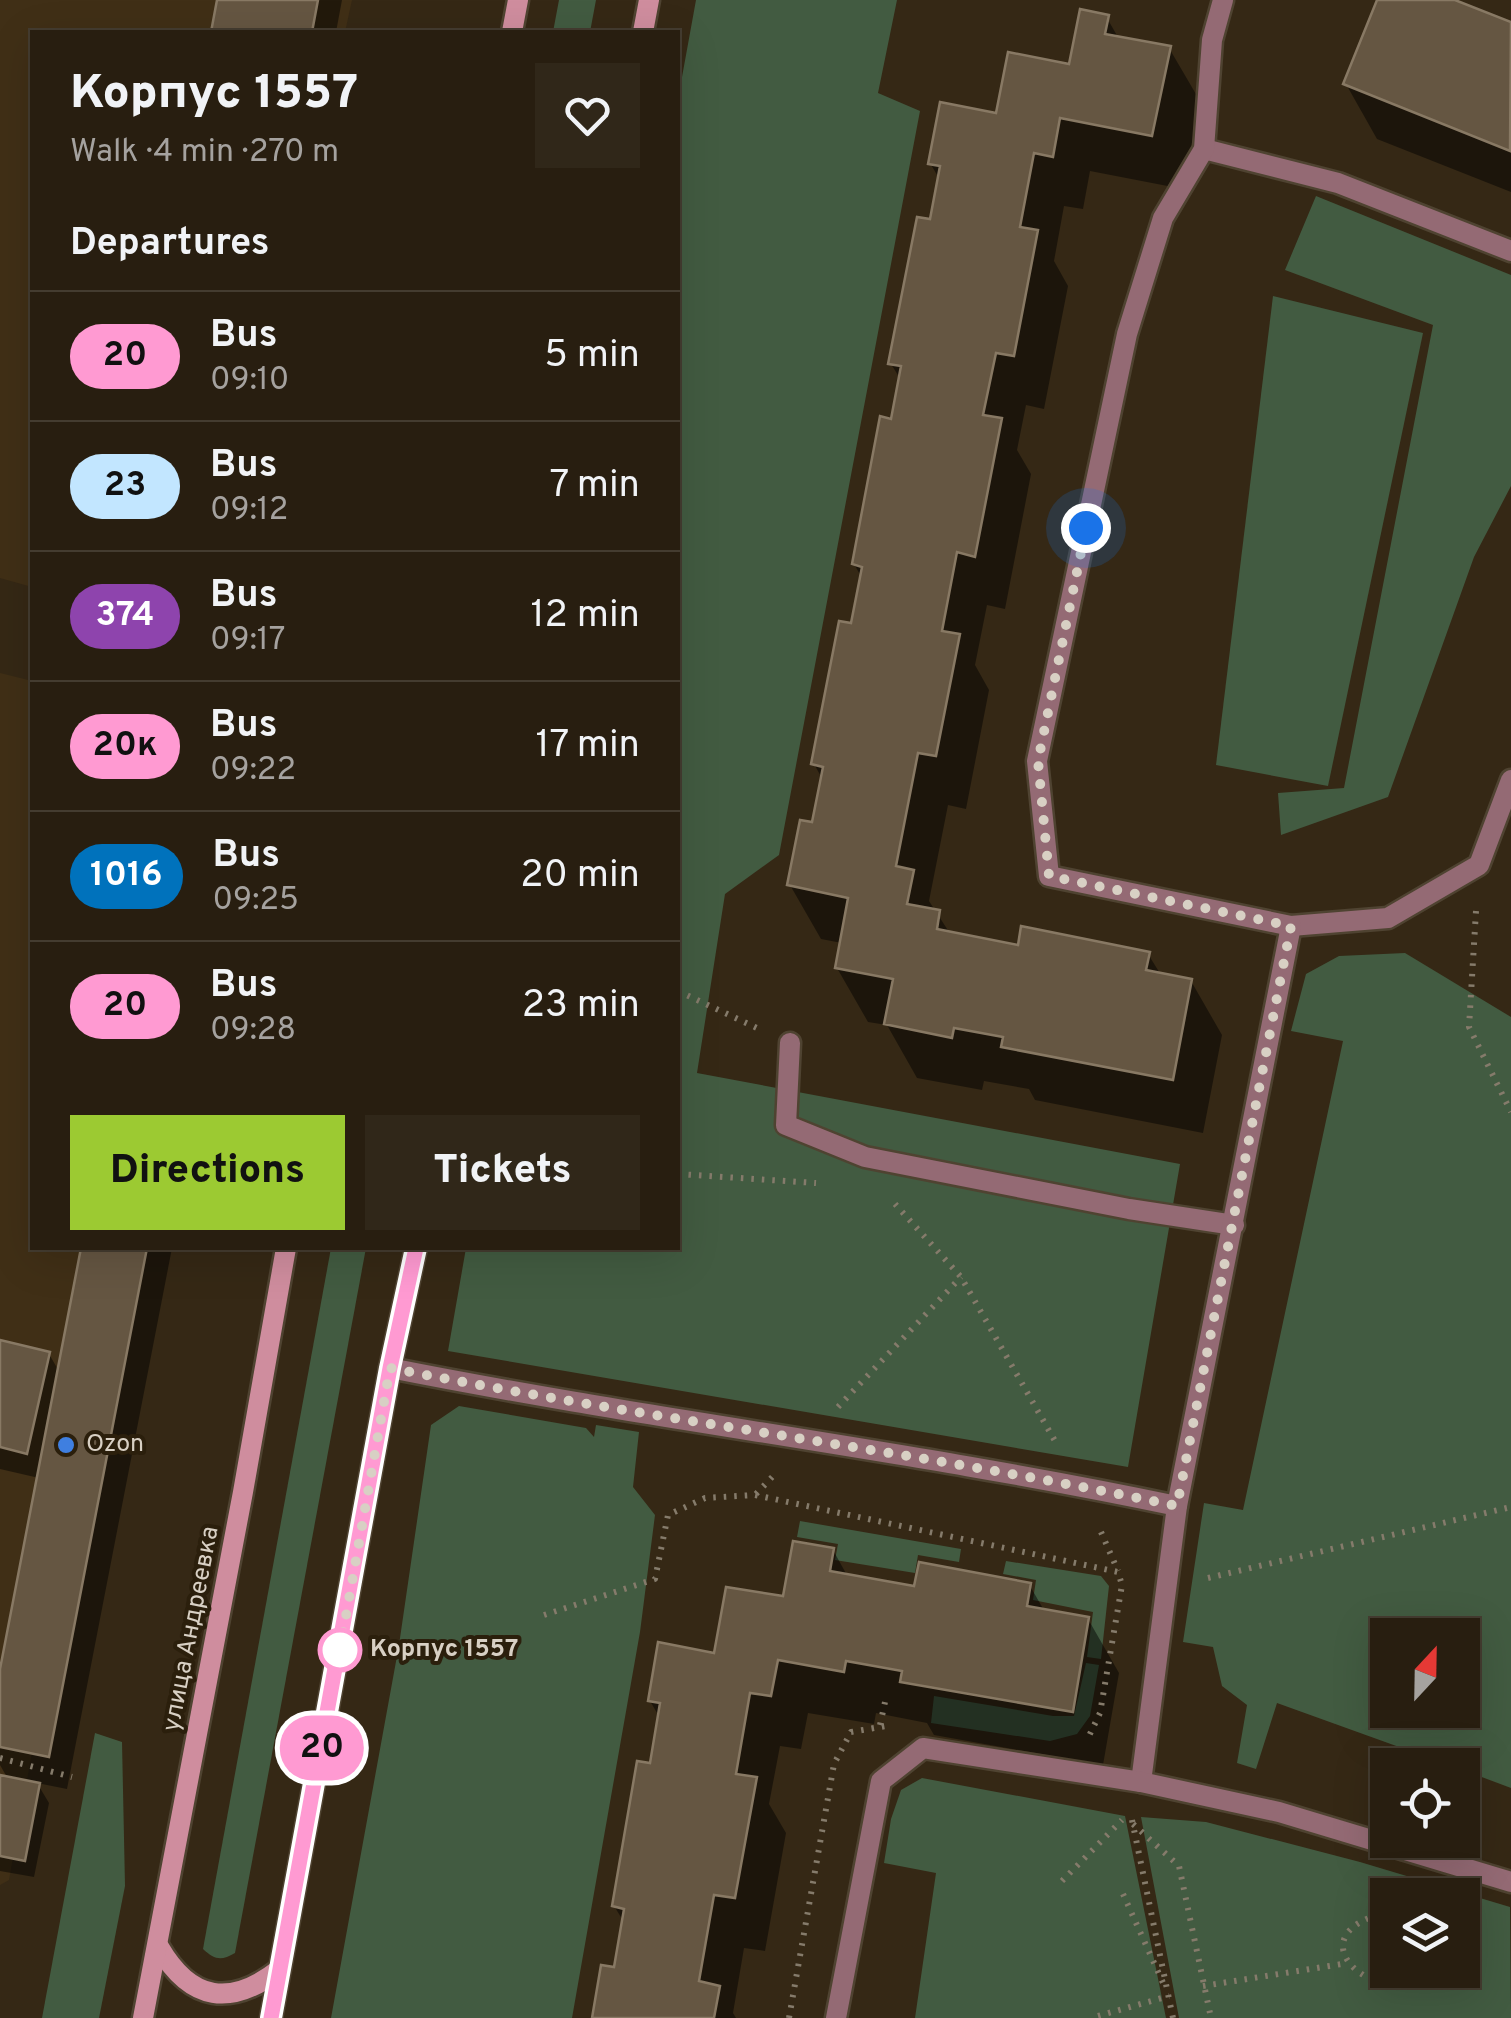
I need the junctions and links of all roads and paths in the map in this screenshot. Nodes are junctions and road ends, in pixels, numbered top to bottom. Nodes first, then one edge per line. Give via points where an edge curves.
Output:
1 (518, 0) edge
2 (649, 0) edge
3 (1223, 0) edge
4 (512, 30) edge
5 (643, 30) edge
6 (1204, 149) junction
7 (1511, 251) edge
8 (1511, 780) edge
9 (1478, 865) junction
10 (1291, 926) junction
11 (680, 992) edge
12 (790, 1043) joint
13 (1511, 1112) edge
14 (865, 1157) junction
15 (680, 1174) edge
16 (826, 1184) dead end
17 (1234, 1224) junction
18 (286, 1250) edge
19 (416, 1250) edge
20 (961, 1277) junction
21 (390, 1368) junction
22 (808, 1440) junction
23 (1081, 1486) junction
24 (756, 1494) junction
25 (1177, 1506) junction
26 (1511, 1507) edge
27 (1118, 1572) junction
28 (1166, 1577) junction
29 (1120, 1596) junction
30 (544, 1615) dead end
31 (884, 1702) dead end
32 (880, 1725) junction
33 (898, 1728) dead end
34 (1085, 1741) dead end
35 (0, 1758) edge
36 (72, 1778) dead end
37 (1142, 1782) junction
38 (1133, 1824) junction
39 (1062, 1881) dead end
40 (1511, 1882) edge
41 (1123, 1894) dead end
42 (1370, 1915) edge
43 (158, 1948) junction
44 (1342, 1964) junction
45 (280, 1969) junction
46 (1347, 1977) dead end
47 (1203, 1986) junction
48 (1169, 1996) junction
49 (1098, 2016) edge
50 (142, 2018) edge
51 (271, 2018) edge
52 (789, 2018) edge
53 (836, 2018) edge
54 (1173, 2018) edge
55 (1211, 2018) edge

1 - 4 main road
2 - 5 main road
3 - 6 lane via 1212,40
6 - 7 lane via 1338,183
6 - 10 lane via 1163,218 1127,334 1038,761 1049,876
8 - 9 lane
9 - 10 lane via 1388,918
9 - 13 path via 1469,1027
10 - 17 lane
11 - 12 path
12 - 14 lane via 786,1125
14 - 17 lane
14 - 20 path via 893,1202
15 - 16 path
17 - 25 lane
18 - 43 main road, улица Андреевка
19 - 21 main road
20 - 22 path
20 - 23 path
21 - 22 lane
21 - 45 main road
22 - 23 lane
22 - 24 path
23 - 25 lane
23 - 27 path
24 - 27 path
24 - 30 path via 705,1498 668,1515 655,1578
25 - 28 lane
26 - 28 path via 1206,1579
27 - 29 path
28 - 29 path
28 - 37 lane
29 - 34 path via 1100,1713
31 - 32 path
32 - 33 path
32 - 52 path via 851,1732 834,1764
35 - 36 path
37 - 40 lane via 1279,1812
37 - 53 lane via 923,1748 880,1781
38 - 39 path via 1130,1812
38 - 47 path via 1180,1866
38 - 48 path
41 - 48 path
42 - 44 path via 1347,1936
43 - 45 main road via 174,1973 199,1989 228,1994 257,1987
43 - 50 main road, улица Андреевка
44 - 46 path
44 - 47 path
45 - 51 main road
47 - 55 path
48 - 49 path
48 - 54 path

